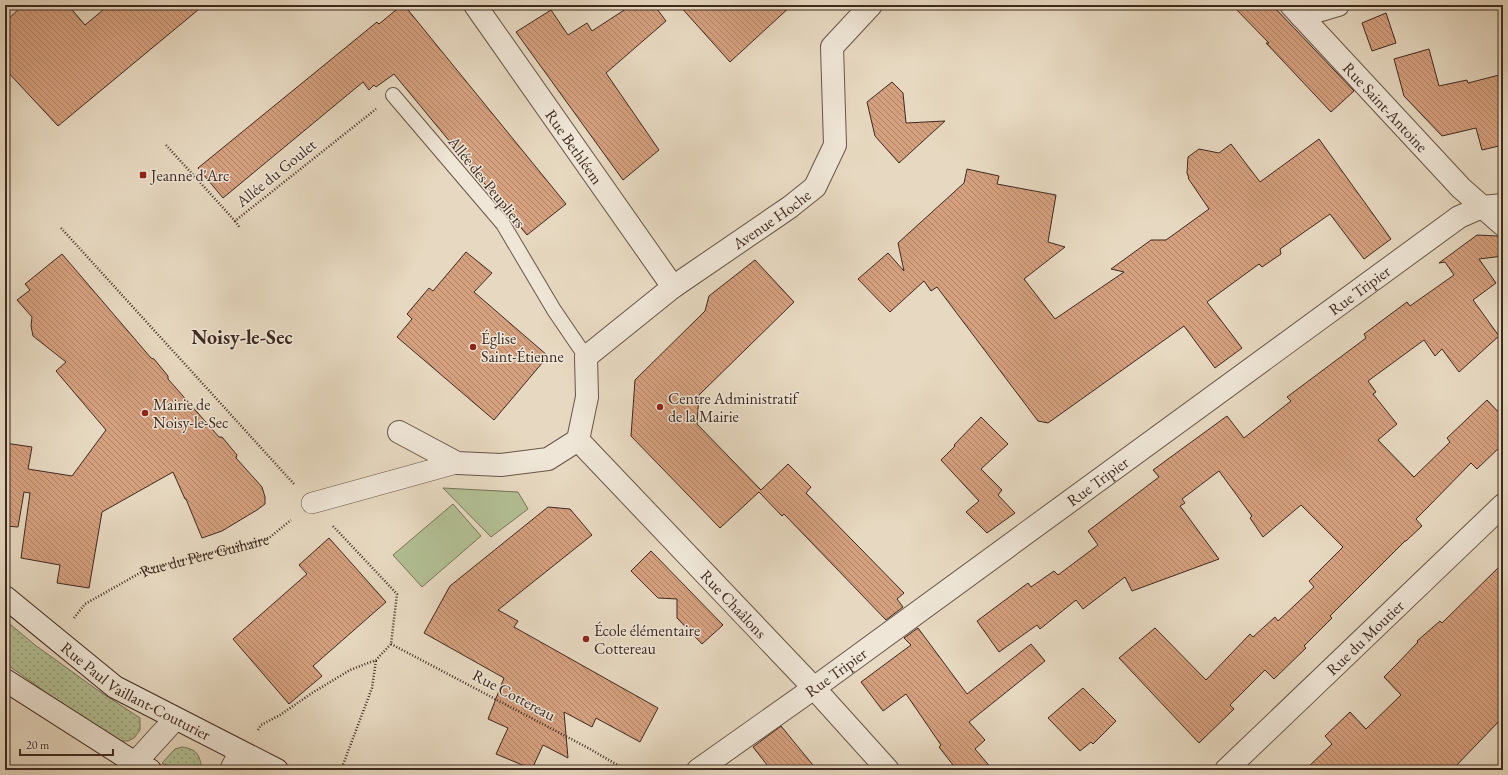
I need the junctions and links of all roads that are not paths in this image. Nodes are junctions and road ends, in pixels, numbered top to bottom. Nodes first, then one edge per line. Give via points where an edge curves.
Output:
1 (475, 5) edge
2 (870, 5) edge
3 (1338, 5) edge
4 (1296, 11) edge
5 (393, 95) road end
6 (1493, 206) edge
7 (1503, 225) edge
8 (674, 288) junction
9 (586, 357) junction
10 (400, 432) dead end
11 (578, 440) junction
12 (457, 463) junction
13 (312, 503) road end
14 (1503, 505) edge
15 (5, 597) edge
16 (5, 680) edge
17 (814, 688) junction
18 (176, 719) junction
19 (235, 761) edge
20 (139, 768) edge
21 (277, 770) edge
22 (698, 770) edge
23 (888, 770) edge
24 (1226, 770) edge

1 - 8 street, Rue Bethléem
2 - 8 street, Avenue Hoche via 832,47 835,145 815,187
3 - 4 street
4 - 6 street, Rue Saint-Antoine via 1461,188
5 - 9 lane, Allée des Peupliers via 503,224 554,310
6 - 7 street, Rue Saint-Antoine
6 - 17 street, Rue Tripier via 1460,217
8 - 9 street, Avenue Hoche
9 - 11 street via 586,397
10 - 12 street
11 - 12 street via 548,459 501,465
11 - 17 street, Rue Chaâlons
12 - 13 street
14 - 24 street, Rue du Moutier
15 - 18 street, Rue Paul Vaillant-Couturier via 115,686
16 - 20 street
17 - 22 street, Rue Tripier
17 - 23 street, Rue Chaâlons
18 - 19 street, Rue Paul Vaillant-Couturier
18 - 20 street
19 - 21 street, Rue Paul Vaillant-Couturier

